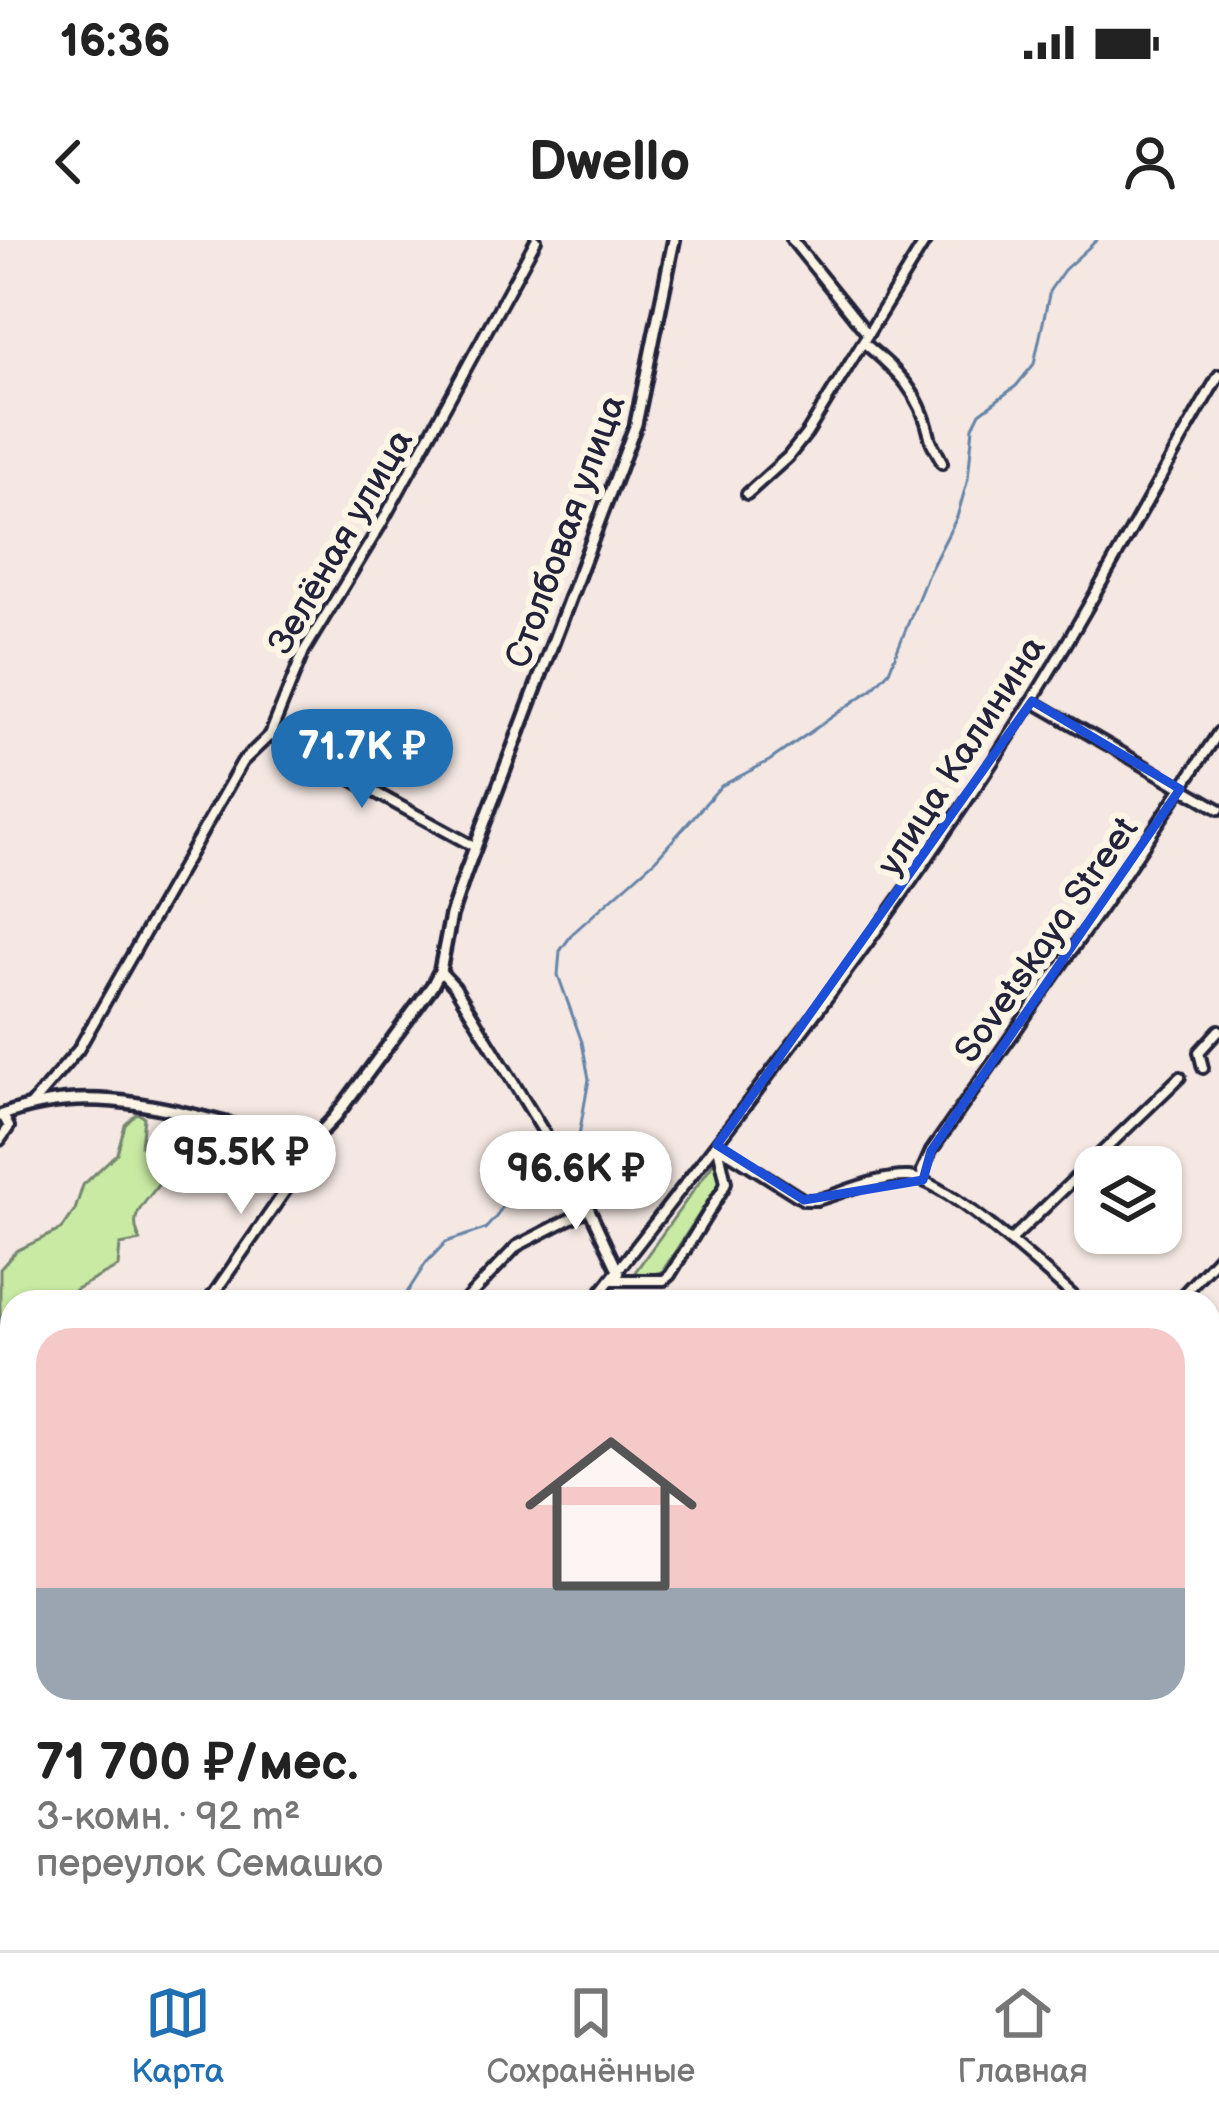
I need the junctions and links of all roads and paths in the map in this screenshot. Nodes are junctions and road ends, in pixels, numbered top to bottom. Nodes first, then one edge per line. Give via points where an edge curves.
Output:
1 (536, 240) edge
2 (792, 240) edge
3 (926, 240) edge
4 (670, 241) edge
5 (865, 337) junction
6 (1219, 375) edge
7 (942, 464) dead end
8 (747, 494) dead end
9 (1032, 701) junction
10 (1219, 732) edge
11 (270, 734) junction
12 (1180, 789) junction
13 (1219, 809) edge
14 (475, 847) junction
15 (440, 971) junction
16 (1219, 1030) edge
17 (1203, 1068) dead end
18 (1180, 1077) dead end
19 (31, 1105) junction
20 (2, 1116) edge
21 (0, 1140) edge
22 (305, 1141) junction
23 (717, 1145) junction
24 (922, 1180) junction
25 (589, 1209) junction
26 (1010, 1241) junction
27 (1219, 1256) edge
28 (615, 1277) junction
29 (603, 1289) edge
30 (216, 1290) edge
31 (475, 1290) edge
32 (1066, 1290) edge
33 (1186, 1290) edge

1 - 11 street, Зелёная улица via 304,651
2 - 5 street
3 - 5 street
4 - 14 main road, Столбовая улица via 636,424
5 - 7 street via 920,401
5 - 8 street via 807,433
6 - 9 street, улица Калинина
9 - 12 street
9 - 23 street, улица Калинина
10 - 12 street, Sovetskaya Street
11 - 14 street
11 - 19 street, Зелёная улица via 242,762 78,1050
12 - 13 street
12 - 24 street, Sovetskaya Street via 931,1151
14 - 15 main road, Столбовая улица
15 - 22 main road via 335,1117
15 - 25 street
16 - 17 street via 1199,1052
18 - 26 street
19 - 20 main road
19 - 22 main road via 104,1097
20 - 21 street via 9,1127
22 - 30 street via 299,1171
23 - 24 street via 804,1200 896,1178
23 - 28 street, улица Калинина
23 - 28 street via 726,1182 670,1275
24 - 26 street
25 - 28 street
25 - 31 street via 517,1246
26 - 32 street
27 - 33 street
28 - 29 street, улица Калинина

